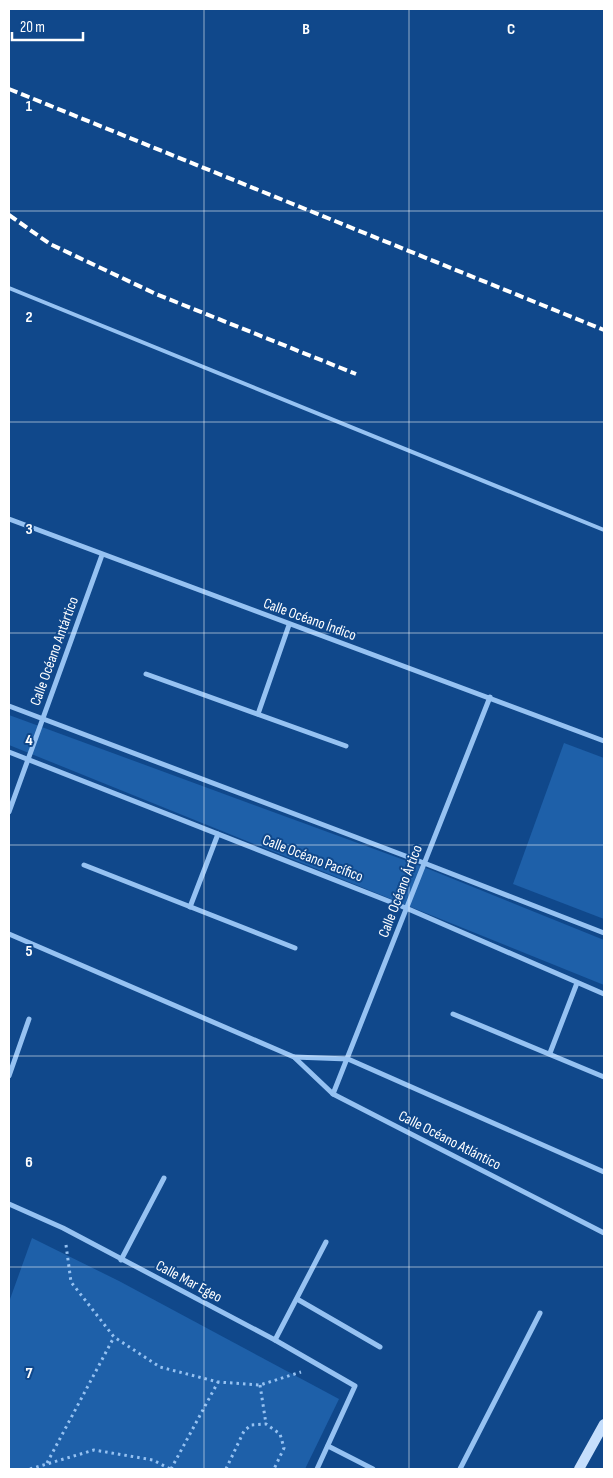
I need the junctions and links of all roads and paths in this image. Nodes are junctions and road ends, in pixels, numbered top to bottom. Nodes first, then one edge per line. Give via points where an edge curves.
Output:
1 (9, 288) edge
2 (9, 519) edge
3 (604, 530) edge
4 (102, 555) junction
5 (290, 625) junction
6 (146, 674) dead end
7 (490, 697) junction
8 (9, 706) edge
9 (258, 714) junction
10 (43, 719) junction
11 (604, 741) edge
12 (346, 746) dead end
13 (9, 752) edge
14 (29, 760) junction
15 (9, 812) edge
16 (218, 834) junction
17 (424, 863) junction
18 (84, 865) dead end
19 (190, 907) junction
20 (406, 908) junction
21 (604, 933) edge
22 (9, 934) edge
23 (295, 948) dead end
24 (577, 983) junction
25 (604, 994) edge
26 (452, 1014) dead end
27 (29, 1019) dead end
28 (550, 1053) junction
29 (294, 1057) junction
30 (348, 1059) junction
31 (9, 1076) edge
32 (604, 1077) edge
33 (333, 1094) junction
34 (604, 1172) edge
35 (164, 1178) dead end
36 (9, 1204) edge
37 (63, 1228) junction
38 (604, 1233) edge
39 (326, 1242) dead end
40 (121, 1260) junction
41 (297, 1299) junction
42 (540, 1313) dead end
43 (114, 1337) junction
44 (275, 1340) junction
45 (380, 1347) dead end
46 (320, 1365) junction
47 (218, 1382) junction
48 (260, 1385) junction
49 (266, 1424) junction
50 (604, 1424) edge
51 (328, 1446) junction
52 (47, 1463) junction
53 (30, 1469) edge
54 (170, 1469) edge
55 (226, 1469) edge
56 (274, 1469) edge
57 (317, 1469) edge
58 (373, 1469) edge
59 (460, 1469) edge
60 (579, 1469) edge

1 - 3 lane
2 - 4 street, Calle Océano Índico
4 - 5 street, Calle Océano Índico
4 - 10 street, Calle Océano Antártico
5 - 7 street, Calle Océano Índico
5 - 9 street
6 - 9 street
7 - 11 street, Calle Océano Índico
7 - 17 street, Calle Océano Ártico
8 - 10 street
9 - 12 street
10 - 14 street, Calle Océano Antártico
10 - 17 street
13 - 14 street, Calle Océano Pacífico
14 - 15 street, Calle Océano Antártico
14 - 16 street, Calle Océano Pacífico
16 - 19 street
16 - 20 street, Calle Océano Pacífico
17 - 20 street, Calle Océano Ártico
17 - 21 street
18 - 19 street
19 - 23 street
20 - 24 street, Calle Océano Pacífico
20 - 30 street, Calle Océano Ártico
22 - 29 street, Calle Océano Atlántico
24 - 25 street, Calle Océano Pacífico
24 - 28 street
26 - 28 street
27 - 31 street
28 - 32 street
29 - 30 street, Calle Océano Atlántico
29 - 33 street, Calle Océano Atlántico
30 - 33 street, Calle Océano Ártico
30 - 34 street, Calle Océano Atlántico
33 - 38 street, Calle Océano Atlántico
35 - 40 street
36 - 37 street, Calle Mar Egeo
37 - 40 street, Calle Mar Egeo
37 - 43 path via 71,1282
39 - 41 street
40 - 44 street, Calle Mar Egeo
41 - 44 street
41 - 45 street
42 - 59 street
43 - 47 path via 160,1367
43 - 52 path
44 - 46 street, Calle Mar Egeo
46 - 48 path
46 - 51 street, Calle Mar Egeo via 354,1386
47 - 48 path
47 - 54 path
48 - 49 path
49 - 55 path via 251,1425 244,1431
49 - 56 path via 280,1434 284,1448
50 - 60 main road
51 - 57 street
51 - 58 street
52 - 53 path
52 - 54 path via 94,1450 153,1460

